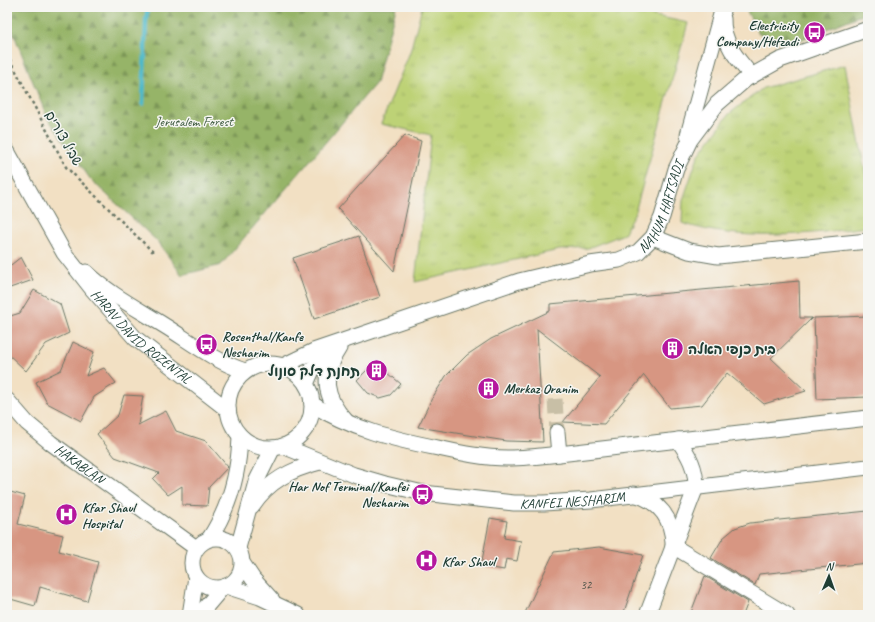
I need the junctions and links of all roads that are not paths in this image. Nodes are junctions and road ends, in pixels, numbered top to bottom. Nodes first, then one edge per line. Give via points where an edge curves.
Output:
1 (723, 7) edge
2 (868, 29) edge
3 (752, 76) junction
4 (7, 151) edge
5 (684, 152) junction
6 (653, 237) junction
7 (868, 241) edge
8 (64, 253) junction
9 (367, 334) junction
10 (339, 348) junction
11 (283, 366) junction
12 (245, 371) junction
13 (306, 384) junction
14 (7, 400) edge
15 (312, 404) junction
16 (228, 410) junction
17 (868, 418) edge
18 (355, 427) junction
19 (557, 432) tunnel mouth
20 (240, 436) junction
21 (678, 440) junction
22 (278, 447) junction
23 (559, 454) junction
24 (320, 462) junction
25 (868, 467) edge
26 (696, 487) junction
27 (634, 494) junction
28 (246, 516) junction
29 (209, 539) junction
30 (673, 546) junction
31 (196, 548) junction
32 (238, 548) junction
33 (243, 564) junction
34 (196, 576) junction
35 (224, 587) junction
36 (276, 604) junction
37 (190, 615) edge
38 (199, 615) edge
39 (298, 615) edge
40 (647, 615) edge
41 (787, 615) edge

1 - 3 street via 723,24 728,44 736,59
1 - 5 street
2 - 3 street, NAHUM HAFTSADI via 780,60
3 - 5 street, NAHUM HAFTSADI via 714,108
4 - 8 street, HARAV DAVID ROZENTAL
5 - 6 street, NAHUM HAFTSADI
6 - 7 street via 689,251 718,256
6 - 9 street, NAHUM HAFTSADI via 638,252 619,260 590,264 519,281
8 - 12 street, HARAV DAVID ROZENTAL via 116,296 226,364
8 - 16 street, HARAV DAVID ROZENTAL via 92,290 135,338
9 - 10 street, NAHUM HAFTSADI
9 - 11 street, NAHUM HAFTSADI via 316,350
10 - 13 street, NAHUM HAFTSADI via 318,363
10 - 18 street via 329,365 328,388 336,409
11 - 12 street via 262,364
11 - 13 street via 296,372
12 - 16 street via 230,390
13 - 15 street
14 - 31 street, HAKABLAN via 27,423 50,443
15 - 18 street via 332,417
15 - 22 street via 312,414 306,429 295,440
16 - 20 street via 232,424
17 - 21 street
18 - 23 street via 415,444 484,456 507,458
19 - 23 street
20 - 22 street via 253,445
20 - 29 street via 238,466 230,497 221,520
21 - 23 street
21 - 26 street via 692,462
22 - 24 street, KANFEI NESHARIM
22 - 28 street via 260,472
24 - 27 street, KANFEI NESHARIM via 354,476 408,489 498,502 544,503
24 - 28 street via 296,470 271,484 262,492
25 - 26 street, KANFEI NESHARIM
26 - 27 street, KANFEI NESHARIM
26 - 30 street
27 - 30 street via 651,501 663,512 670,525
28 - 32 street
29 - 31 street
29 - 32 street via 226,539
30 - 40 street
30 - 41 street
31 - 34 street via 192,560
32 - 33 street
33 - 35 street via 236,579
33 - 36 street
34 - 35 street via 209,587
34 - 37 street
35 - 36 street
35 - 38 street
36 - 39 street

